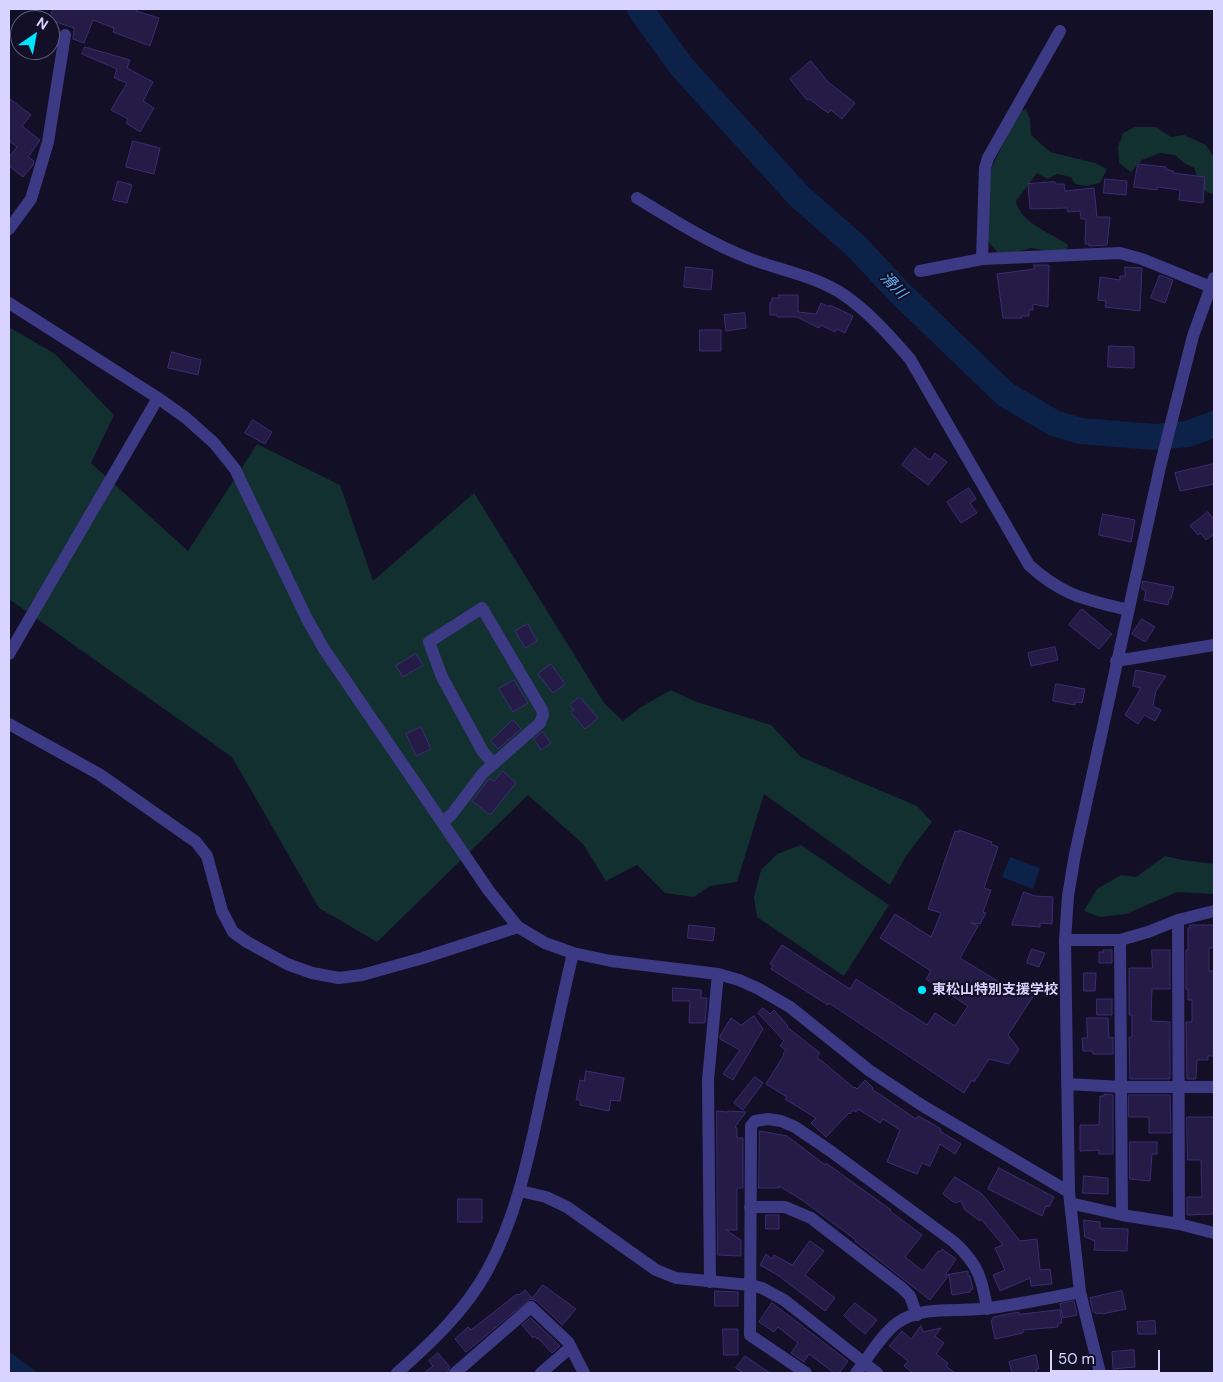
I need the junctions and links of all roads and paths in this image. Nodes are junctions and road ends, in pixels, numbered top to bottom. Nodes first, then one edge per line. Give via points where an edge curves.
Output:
1 (1060, 31) dead end
2 (65, 35) dead end
3 (636, 198) dead end
4 (9, 229) edge
5 (982, 259) junction
6 (920, 271) dead end
7 (1212, 289) edge
8 (10, 307) edge
9 (158, 398) junction
10 (1128, 610) junction
11 (1214, 645) edge
12 (9, 654) edge
13 (1116, 661) junction
14 (9, 724) edge
15 (493, 763) junction
16 (444, 822) junction
17 (1214, 911) edge
18 (1178, 920) junction
19 (518, 927) junction
20 (1065, 940) junction
21 (1120, 940) junction
22 (573, 953) junction
23 (718, 974) junction
24 (1067, 1084) junction
25 (1122, 1087) junction
26 (1179, 1087) junction
27 (1214, 1087) edge
28 (520, 1190) junction
29 (1070, 1198) junction
30 (750, 1207) junction
31 (1122, 1215) junction
32 (1179, 1224) junction
33 (1214, 1233) edge
34 (710, 1282) junction
35 (750, 1285) junction
36 (1080, 1292) junction
37 (987, 1309) junction
38 (916, 1314) junction
39 (571, 1347) junction
40 (860, 1368) edge
41 (397, 1373) edge
42 (455, 1373) edge
43 (541, 1373) edge
44 (584, 1373) edge
45 (806, 1373) edge
46 (877, 1373) edge
47 (1100, 1373) edge

1 - 5 street via 988,158
2 - 4 street via 48,142 31,199
3 - 10 street via 710,242 824,284 853,301 910,359 1029,565 1059,589
5 - 6 street
5 - 7 street via 1120,253
7 - 10 street via 1193,336
8 - 9 street
9 - 12 street
9 - 16 street via 214,443 235,469 324,649
10 - 13 street
11 - 13 street
13 - 20 street via 1075,854
14 - 19 street via 99,774 196,842 207,856 222,911 233,932 288,964 339,978 362,975
15 - 15 street via 540,723 543,715 482,608 429,642 442,677 483,752
15 - 16 street
16 - 19 street
17 - 18 street
18 - 21 street
18 - 26 street
19 - 22 street
20 - 21 street
20 - 24 street
21 - 25 street
22 - 23 street
22 - 28 street
23 - 29 street via 746,983 785,1004 863,1066
23 - 34 street via 708,1080
24 - 25 street
24 - 29 street
25 - 26 street
25 - 31 street
26 - 27 street
26 - 32 street
28 - 34 street via 567,1206 656,1270 676,1278
28 - 41 street via 498,1248 473,1292 446,1327
29 - 31 street
29 - 36 street
30 - 35 street
30 - 37 street via 751,1126 755,1121 768,1118 782,1121 829,1150 954,1242 968,1255 979,1274
30 - 38 street via 785,1207 811,1218 902,1288 910,1296
31 - 32 street
32 - 33 street
34 - 35 street
35 - 40 street via 784,1300
35 - 45 street via 750,1335
36 - 37 street
36 - 47 street
37 - 38 street
38 - 40 street via 897,1323
39 - 42 street via 531,1307
39 - 43 street
39 - 44 street
40 - 46 street

